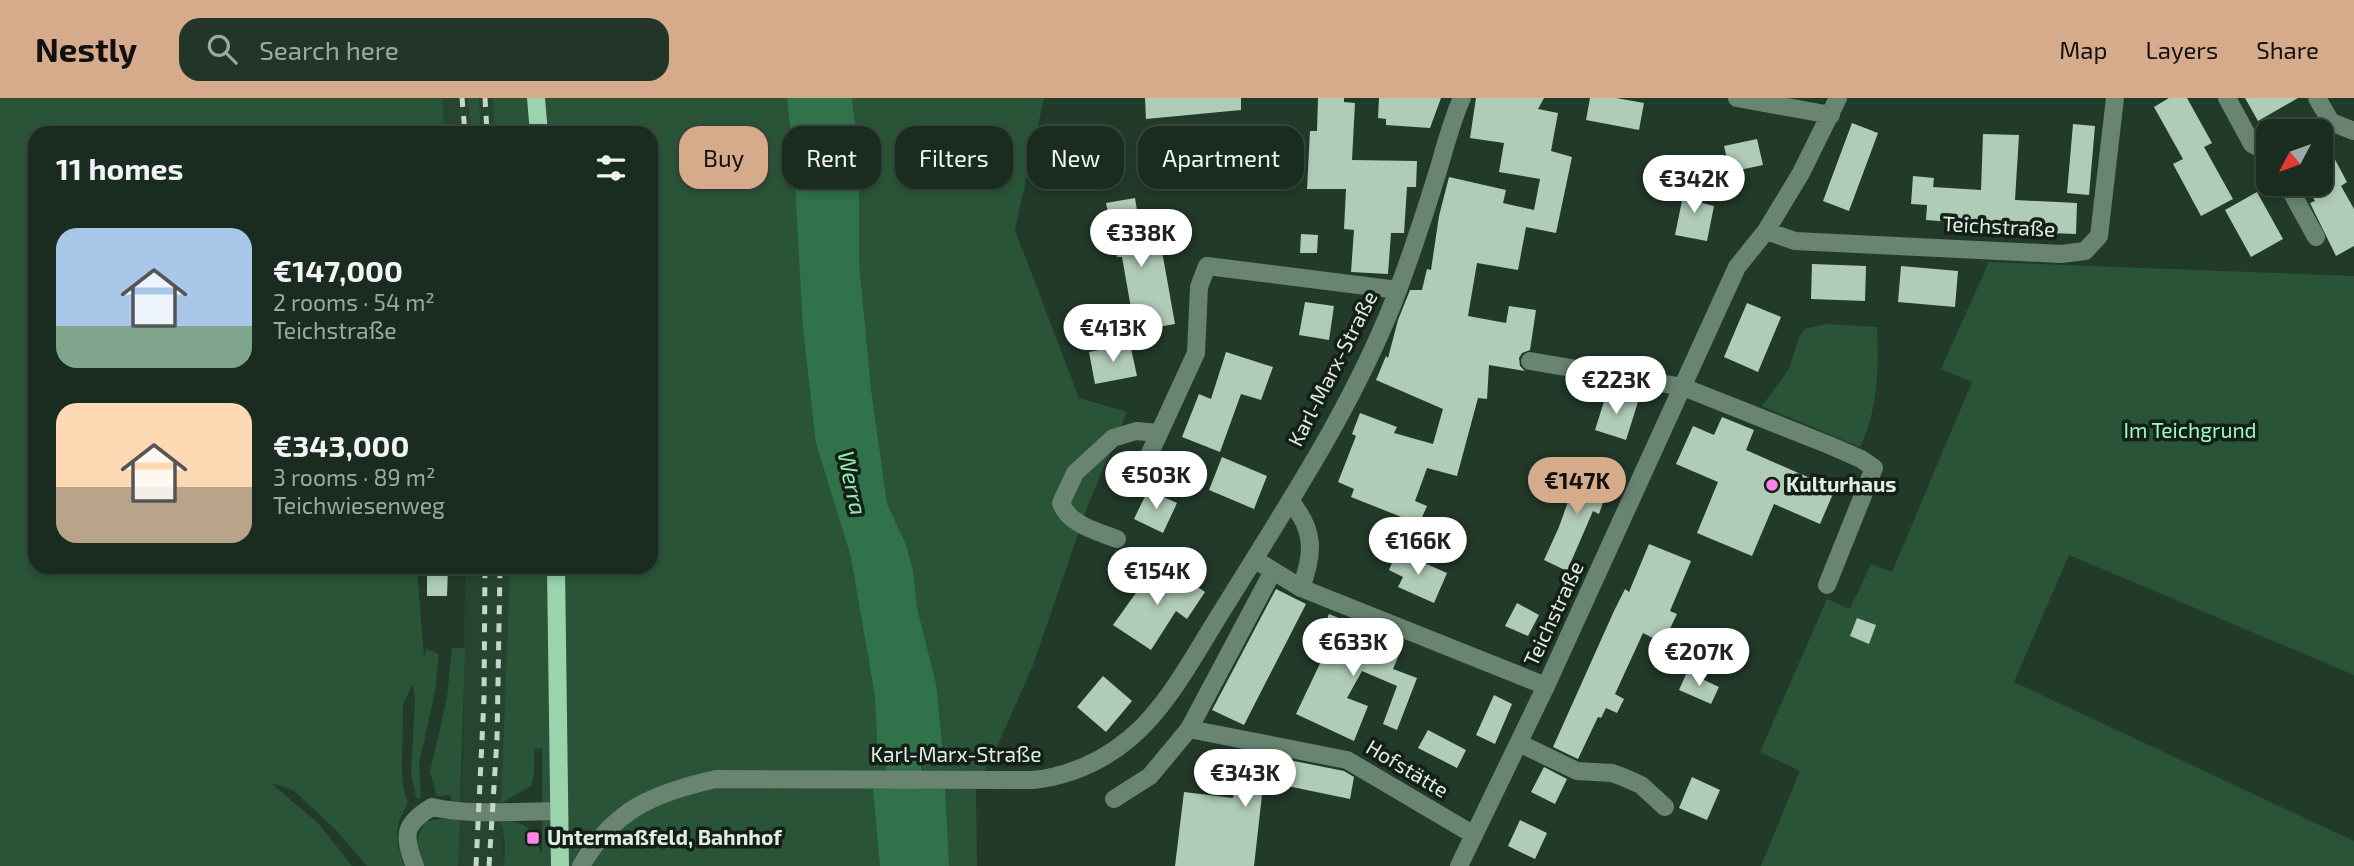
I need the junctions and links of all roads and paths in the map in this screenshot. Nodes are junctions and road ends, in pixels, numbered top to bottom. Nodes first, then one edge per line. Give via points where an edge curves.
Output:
1 (536, 98) edge
2 (1462, 98) edge
3 (1737, 98) edge
4 (2115, 98) edge
5 (2227, 98) edge
6 (2317, 98) edge
7 (1835, 106) edge
8 (2329, 119) edge
9 (2333, 123) edge
10 (538, 126) edge
11 (2354, 131) edge
12 (2256, 146) edge
13 (2294, 196) edge
14 (1766, 232) junction
15 (2316, 237) dead end
16 (1398, 290) junction
17 (1530, 361) dead end
18 (1683, 387) junction
19 (1159, 433) junction
20 (1144, 466) dead end
21 (1290, 501) junction
22 (1117, 539) dead end
23 (1254, 559) junction
24 (1273, 571) junction
25 (556, 574) edge
26 (1826, 585) dead end
27 (1301, 587) junction
28 (1546, 686) junction
29 (1189, 729) junction
30 (1518, 743) junction
31 (1114, 799) dead end
32 (1665, 807) dead end
33 (559, 811) junction
34 (1474, 835) junction
35 (415, 866) edge
36 (560, 866) edge
37 (581, 866) edge
38 (1459, 866) edge

1 - 10 main road
2 - 16 street, Karl-Marx-Straße
3 - 7 street
4 - 14 street, Teichstraße via 2099,236 2085,251 2061,254 1795,241
5 - 12 street
6 - 8 street
7 - 14 street, Teichstraße
9 - 11 street
13 - 15 street
14 - 18 street, Teichstraße via 1737,267
16 - 19 street via 1207,266 1199,286 1196,353
16 - 21 street, Karl-Marx-Straße via 1374,349
17 - 18 street
18 - 26 street via 1829,445 1874,468
18 - 28 street, Teichstraße
19 - 20 street
19 - 22 street via 1136,431 1113,438 1075,472 1061,503 1070,519
21 - 23 street, Karl-Marx-Straße
21 - 27 street via 1311,544
23 - 24 street
23 - 37 street, Karl-Marx-Straße via 1148,721 1129,739 1084,767 1060,777 1033,780 716,779 684,786 623,814
24 - 27 street
24 - 29 street
25 - 33 main road
27 - 28 street
28 - 30 street, Teichstraße
29 - 31 street via 1150,776
29 - 34 street, Hofstätte via 1347,760
30 - 32 street via 1577,771 1623,777 1641,785
30 - 34 street, Teichstraße
33 - 35 street via 432,807 415,817 407,829
33 - 36 main road
34 - 38 street, Teichstraße

